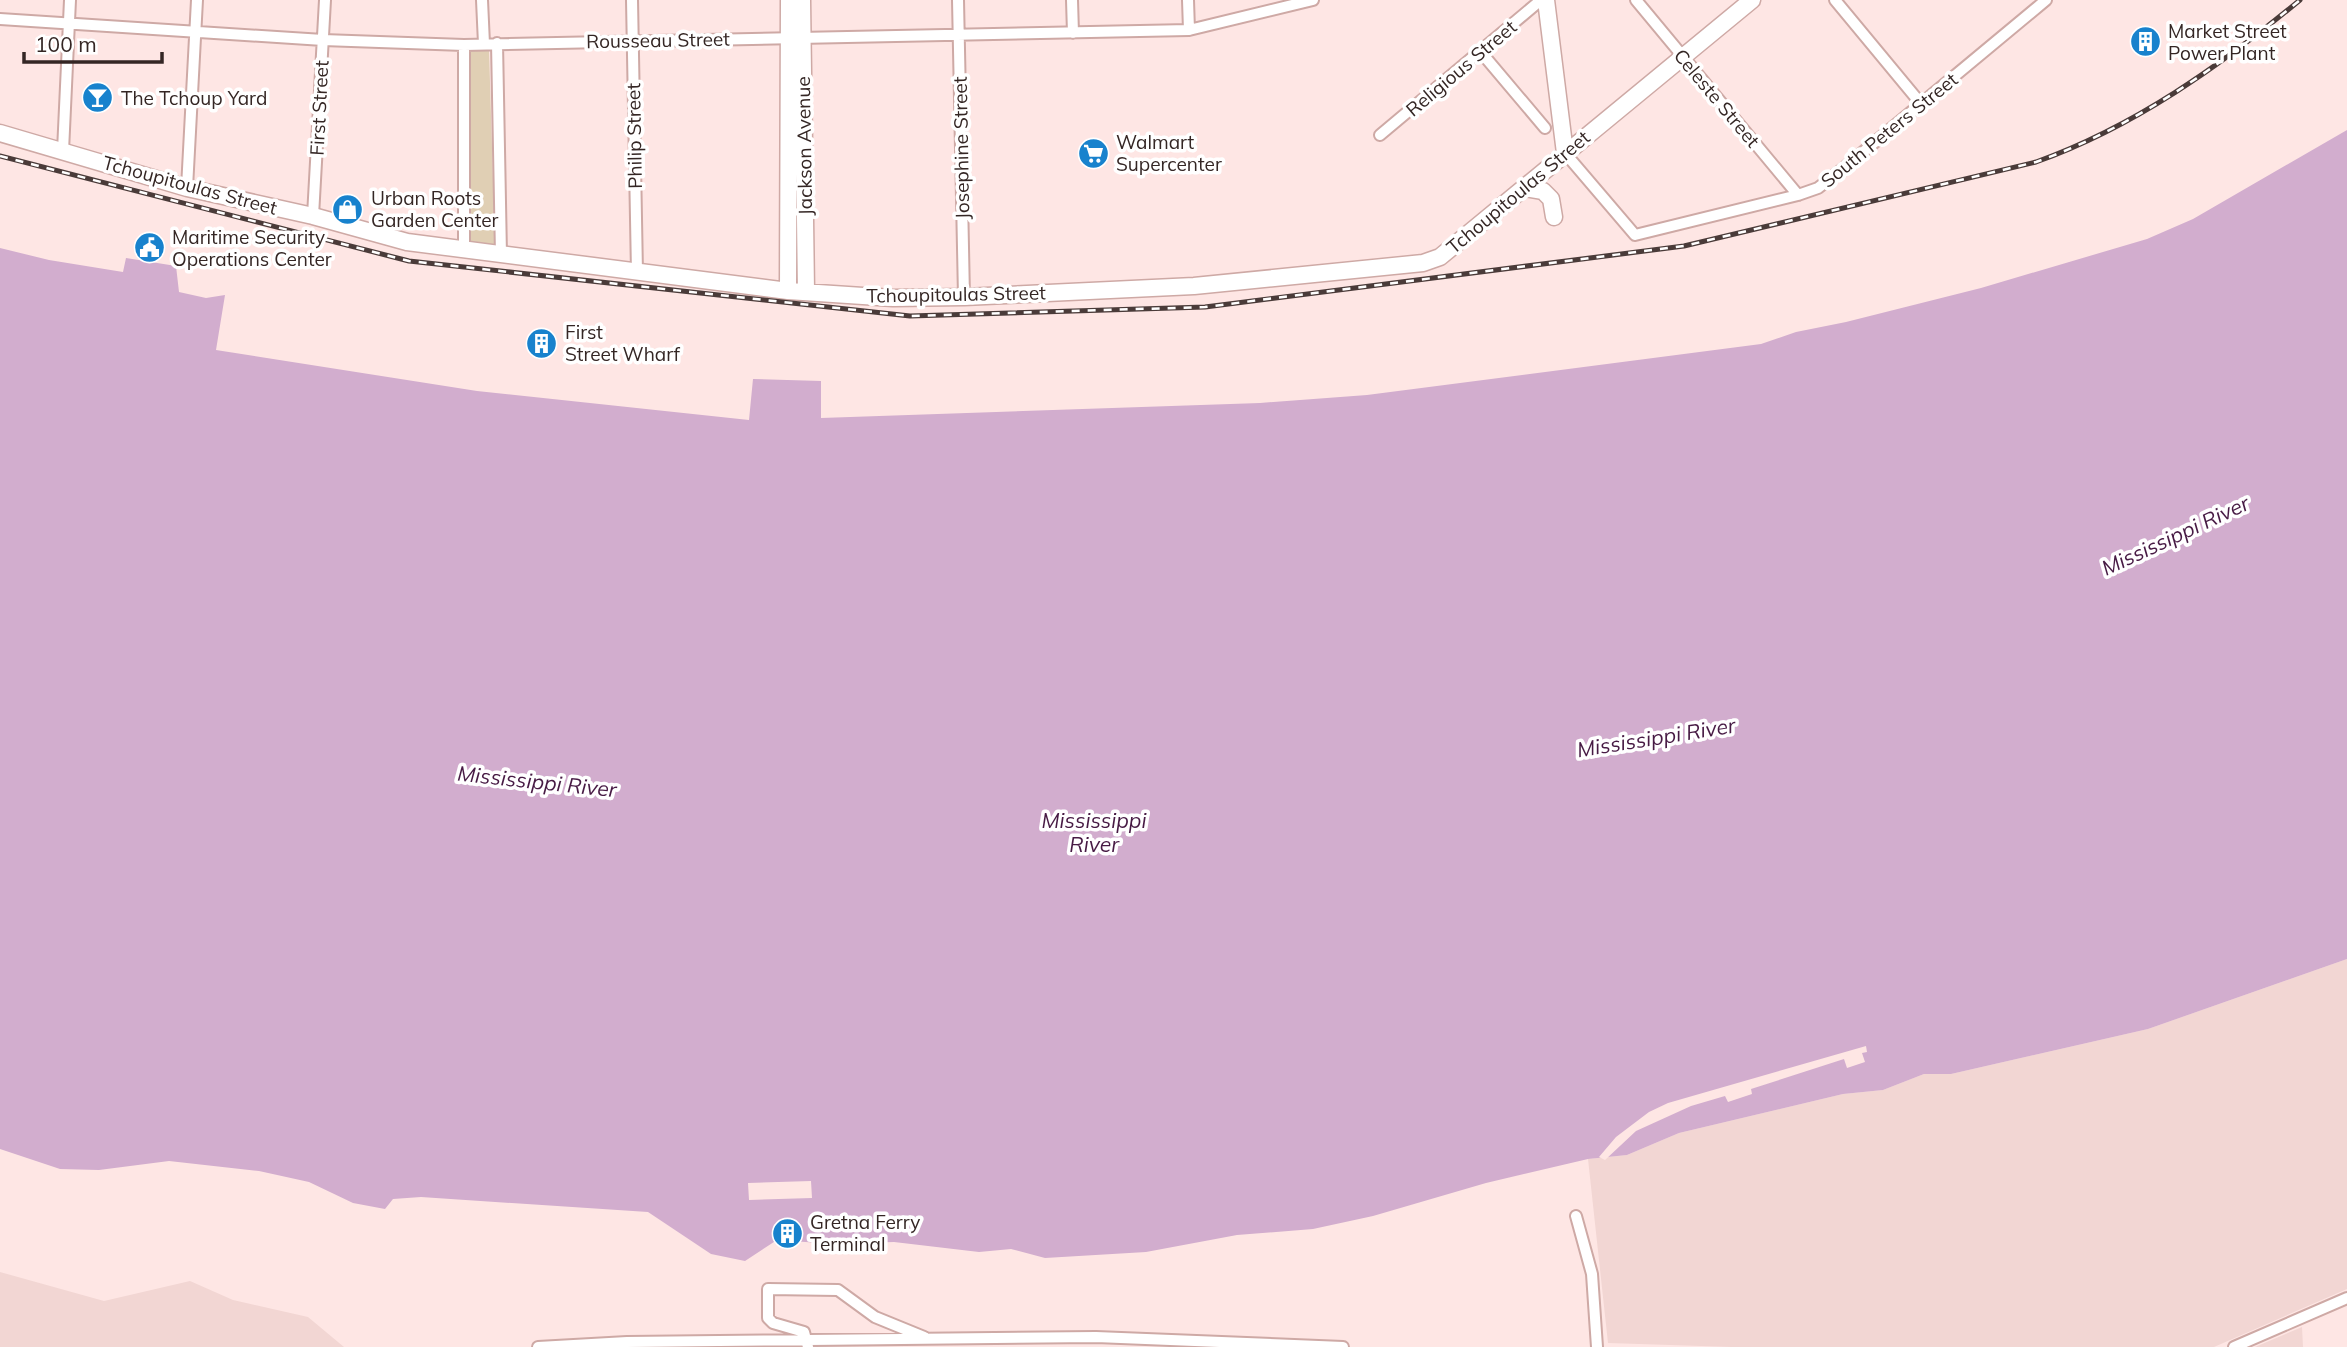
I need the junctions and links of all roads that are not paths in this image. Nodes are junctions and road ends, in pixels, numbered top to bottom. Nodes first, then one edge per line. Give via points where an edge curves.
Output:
1 (70, 0) edge
2 (197, 0) edge
3 (325, 0) edge
4 (482, 0) edge
5 (632, 0) edge
6 (789, 0) edge
7 (802, 0) edge
8 (958, 0) edge
9 (1072, 0) edge
10 (1188, 0) edge
11 (1313, 0) edge
12 (1544, 0) edge
13 (1636, 0) edge
14 (1752, 0) edge
15 (1835, 0) edge
16 (2042, 1) edge
17 (0, 19) edge
18 (68, 23) junction
19 (194, 30) junction
20 (1189, 30) junction
21 (1073, 33) junction
22 (958, 35) junction
23 (796, 38) junction
24 (323, 40) junction
25 (632, 40) junction
26 (497, 43) junction
27 (484, 44) junction
28 (464, 45) junction
29 (1480, 51) junction
30 (1682, 56) junction
31 (1922, 105) junction
32 (1545, 128) dead end
33 (0, 133) edge
34 (1380, 135) dead end
35 (63, 151) junction
36 (1565, 153) junction
37 (187, 188) junction
38 (1524, 188) junction
39 (1798, 195) junction
40 (313, 216) junction
41 (1554, 217) dead end
42 (464, 250) junction
43 (501, 254) junction
44 (637, 273) junction
45 (788, 291) junction
46 (806, 291) junction
47 (964, 297) junction
48 (1576, 1216) dead end
49 (2347, 1298) edge
50 (931, 1339) junction
51 (976, 1342) edge
52 (1096, 1342) edge
53 (627, 1344) edge
54 (808, 1344) edge
55 (850, 1344) edge
56 (1279, 1346) edge
57 (538, 1347) edge
58 (1343, 1347) edge
59 (1597, 1347) edge
60 (2234, 1347) edge

1 - 18 street
2 - 19 street
3 - 24 street, First Street
4 - 27 street
5 - 25 street, Philip Street
6 - 23 street, Jackson Avenue
7 - 23 street, Jackson Avenue
8 - 22 street, Josephine Street
9 - 21 street
10 - 20 street
11 - 20 street, Rousseau Street
12 - 29 street, Religious Street
12 - 36 street
13 - 30 street, Celeste Street
14 - 30 street, Tchoupitoulas Street
15 - 31 street
16 - 31 street, South Peters Street
17 - 18 street, Rousseau Street
18 - 19 street, Rousseau Street
18 - 35 street
19 - 24 street, Rousseau Street
19 - 37 street
20 - 21 street, Rousseau Street
21 - 22 street, Rousseau Street
22 - 23 street, Rousseau Street
22 - 47 street, Josephine Street
23 - 25 street, Rousseau Street
23 - 45 street, Jackson Avenue
23 - 46 street, Jackson Avenue
24 - 28 street, Rousseau Street
24 - 40 street, First Street
25 - 26 street, Rousseau Street
25 - 44 street, Philip Street
26 - 27 street, Rousseau Street
26 - 43 street
27 - 28 street, Rousseau Street
28 - 42 street
29 - 32 street
29 - 34 street, Religious Street
30 - 36 street, Tchoupitoulas Street
30 - 39 street, Celeste Street
31 - 39 street, South Peters Street via 1818,188
33 - 35 street, Tchoupitoulas Street
35 - 37 street, Tchoupitoulas Street
36 - 38 street, Tchoupitoulas Street
36 - 39 street, South Peters Street via 1629,231 1643,235
37 - 40 street, Tchoupitoulas Street
38 - 41 street via 1544,191 1551,199
38 - 47 street, Tchoupitoulas Street via 1446,253 1428,262 1194,286
40 - 42 street, Tchoupitoulas Street via 407,242
42 - 43 street, Tchoupitoulas Street
43 - 44 street, Tchoupitoulas Street
44 - 45 street, Tchoupitoulas Street
45 - 46 street, Tchoupitoulas Street
46 - 47 street, Tchoupitoulas Street via 893,298
48 - 59 street via 1592,1274
49 - 60 street
50 - 51 street
50 - 54 street via 875,1317 838,1290 768,1289 768,1318 804,1332
50 - 55 street
51 - 52 street
52 - 56 street
53 - 54 street
53 - 57 street
54 - 55 street
56 - 58 street

